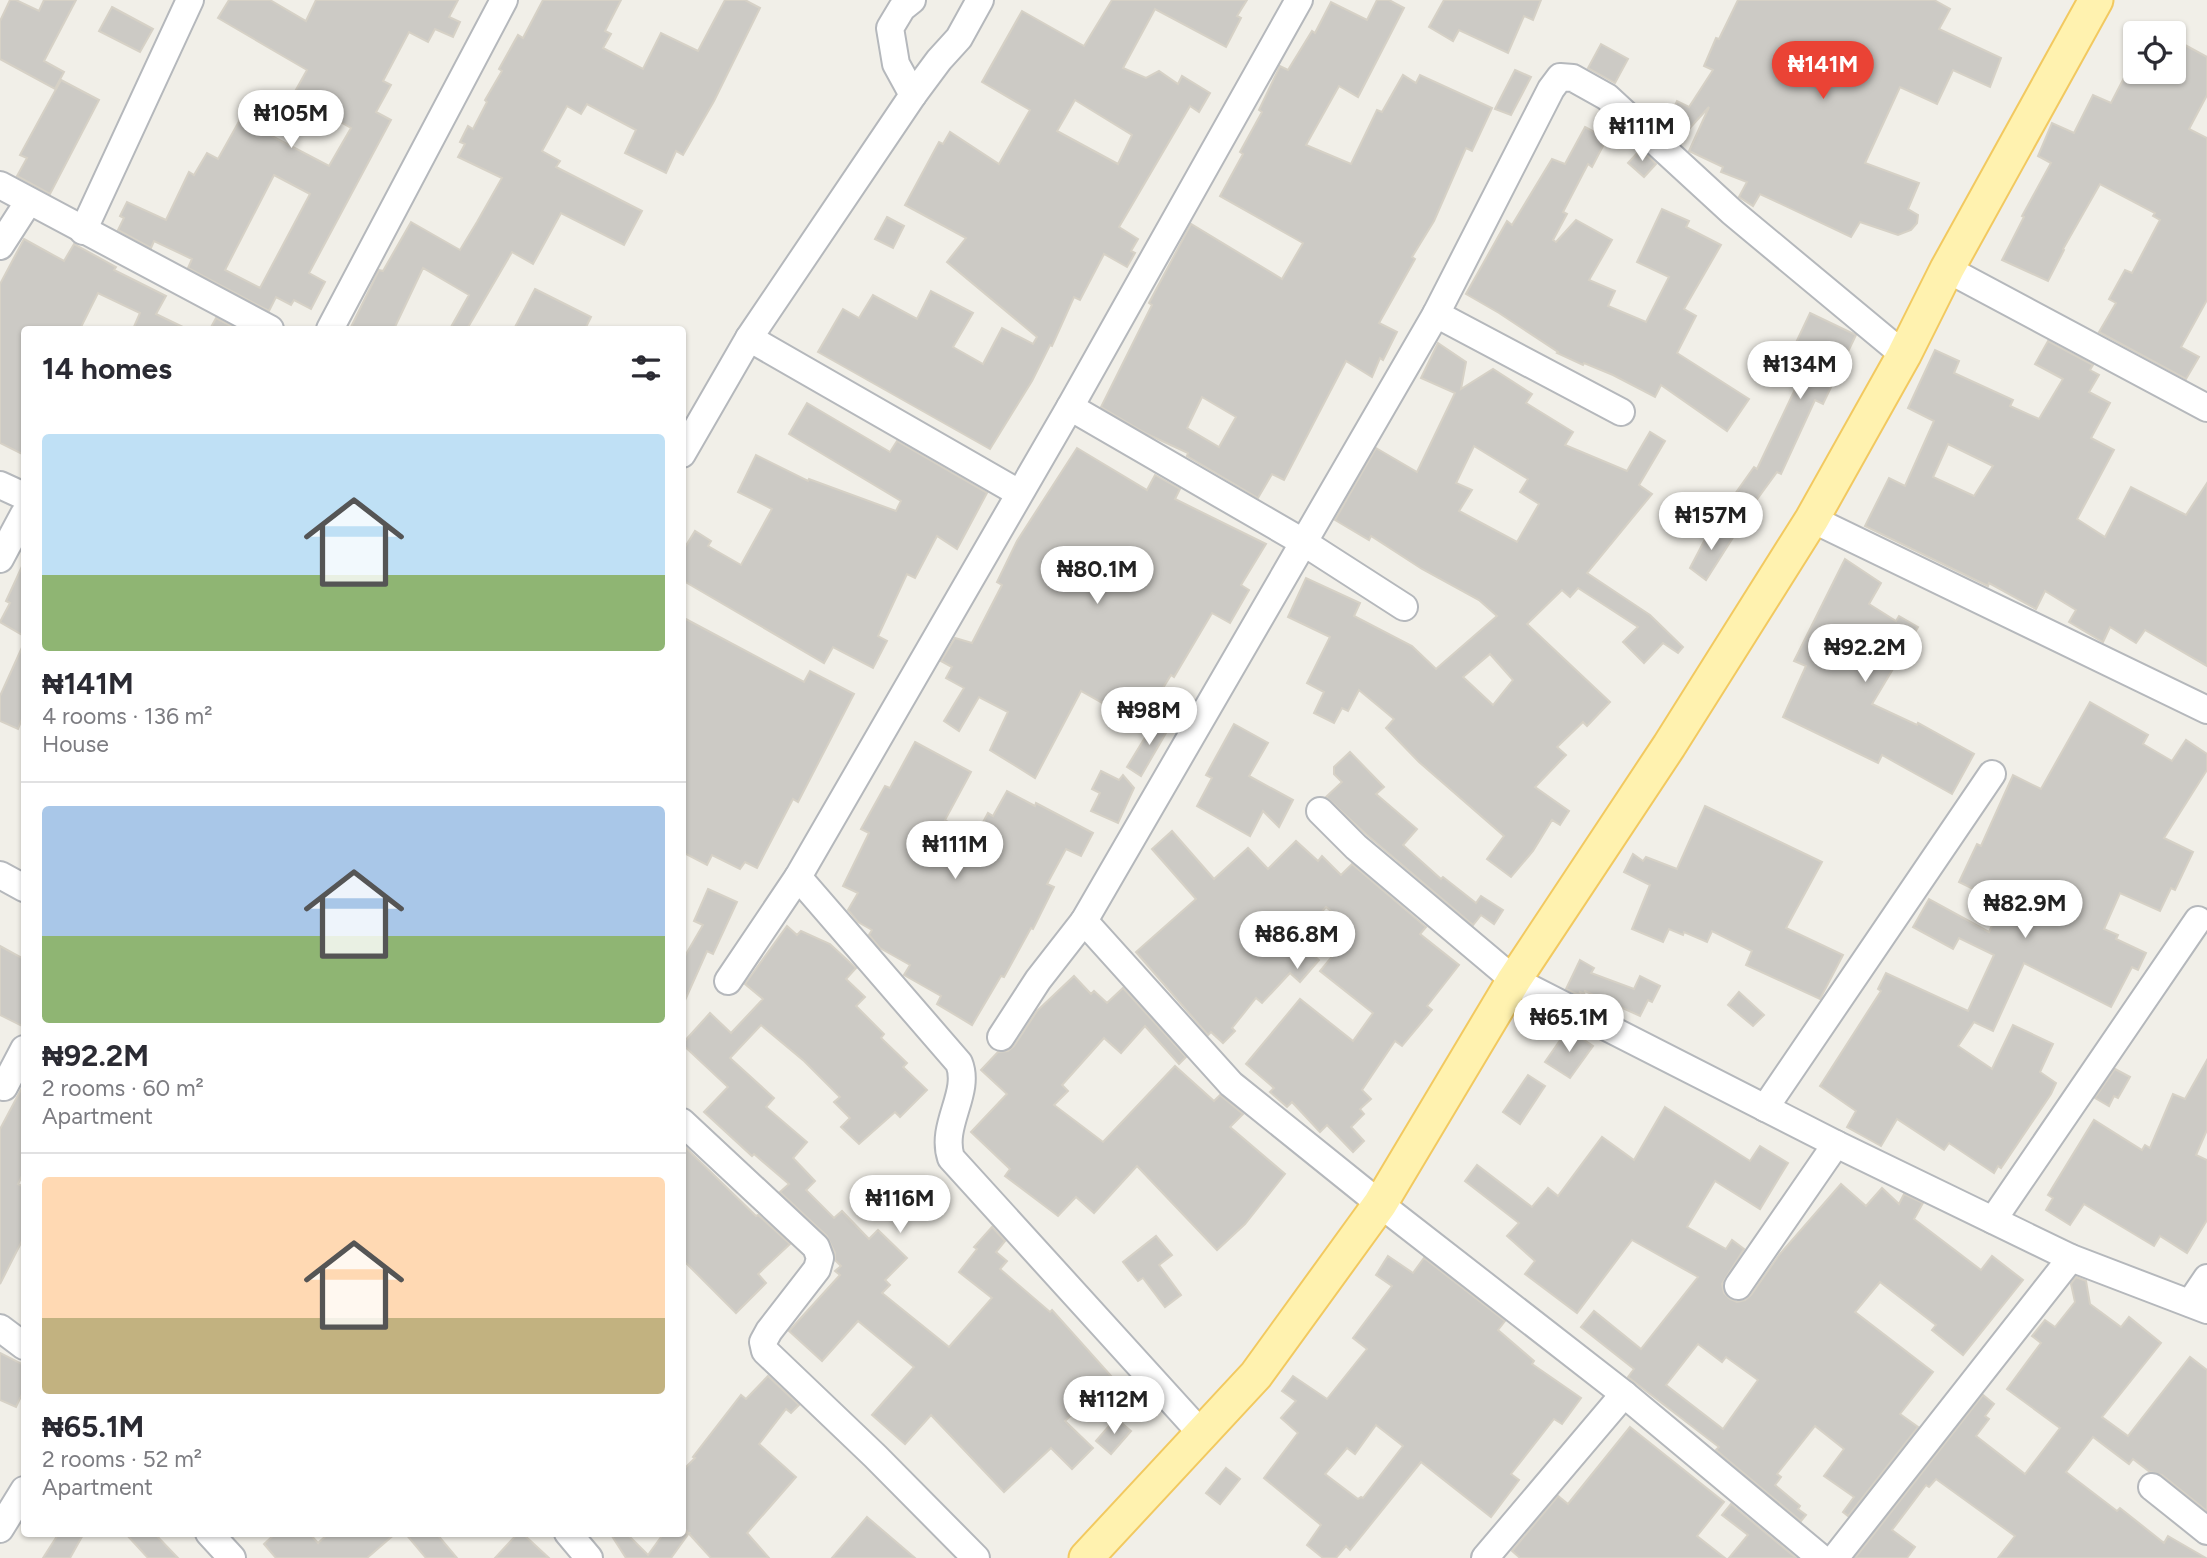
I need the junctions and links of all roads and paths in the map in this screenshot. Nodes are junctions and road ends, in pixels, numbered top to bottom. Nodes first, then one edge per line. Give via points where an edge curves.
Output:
1 (190, 0) edge
2 (504, 0) edge
3 (912, 0) edge
4 (979, 0) edge
5 (1299, 0) edge
6 (2096, 0) edge
7 (914, 95) junction
8 (0, 184) edge
9 (29, 201) junction
10 (83, 230) junction
11 (0, 246) edge
12 (1947, 269) junction
13 (1436, 314) junction
14 (264, 326) edge
15 (332, 326) edge
16 (749, 338) junction
17 (1904, 355) junction
18 (2203, 398) edge
19 (1070, 407) junction
20 (1621, 412) dead end
21 (686, 447) edge
22 (0, 485) edge
23 (1019, 493) junction
24 (21, 495) edge
25 (1812, 519) junction
26 (21, 520) edge
27 (1303, 542) junction
28 (0, 559) edge
29 (1404, 607) dead end
30 (2207, 710) edge
31 (1992, 774) dead end
32 (1320, 811) dead end
33 (0, 875) edge
34 (799, 877) junction
35 (21, 886) edge
36 (2198, 920) dead end
37 (1084, 922) junction
38 (1514, 980) junction
39 (728, 981) dead end
40 (1001, 1037) dead end
41 (21, 1055) edge
42 (4, 1087) dead end
43 (1765, 1108) junction
44 (686, 1126) edge
45 (1836, 1144) junction
46 (1380, 1204) junction
47 (1993, 1220) junction
48 (2071, 1258) junction
49 (2207, 1278) edge
50 (1738, 1286) dead end
51 (2198, 1307) edge
52 (0, 1328) edge
53 (21, 1344) edge
54 (1624, 1394) junction
55 (1201, 1433) junction
56 (2152, 1487) dead end
57 (21, 1495) edge
58 (0, 1529) edge
59 (2207, 1531) edge
60 (213, 1537) edge
61 (571, 1537) edge
62 (232, 1558) edge
63 (589, 1558) edge
64 (976, 1558) edge
65 (1086, 1558) edge
66 (1485, 1558) edge
67 (1821, 1558) edge
68 (1835, 1558) edge

1 - 10 street
2 - 15 street
3 - 7 street via 890,28 896,64
4 - 7 street via 959,38
5 - 19 street
6 - 12 main road
7 - 16 street
8 - 9 street
9 - 10 street
9 - 11 street
10 - 14 street
12 - 17 main road
12 - 18 street
13 - 17 street via 1551,89 1560,77 1567,76 1607,97 1732,212
13 - 20 street
13 - 27 street
16 - 21 street
16 - 23 street
17 - 25 main road
19 - 23 street
19 - 27 street
22 - 24 street
23 - 34 street
25 - 30 street
25 - 38 main road
26 - 28 street
27 - 29 street
27 - 37 street
31 - 43 street
32 - 38 street
33 - 35 street
34 - 39 street
34 - 55 street via 959,1063 964,1075 948,1134 951,1158
36 - 47 street
37 - 40 street
37 - 46 street via 1231,1084
38 - 43 street
38 - 46 main road
41 - 42 street
43 - 45 street
44 - 64 street via 816,1247 820,1258 817,1269 769,1331 763,1342 765,1351
45 - 47 street
45 - 50 street
46 - 54 street
46 - 55 main road via 1256,1375
47 - 48 street
48 - 51 street
48 - 68 street
49 - 51 street
52 - 53 street
54 - 66 street
54 - 67 street
55 - 65 main road
56 - 59 street
57 - 58 street
60 - 62 street
61 - 63 street

